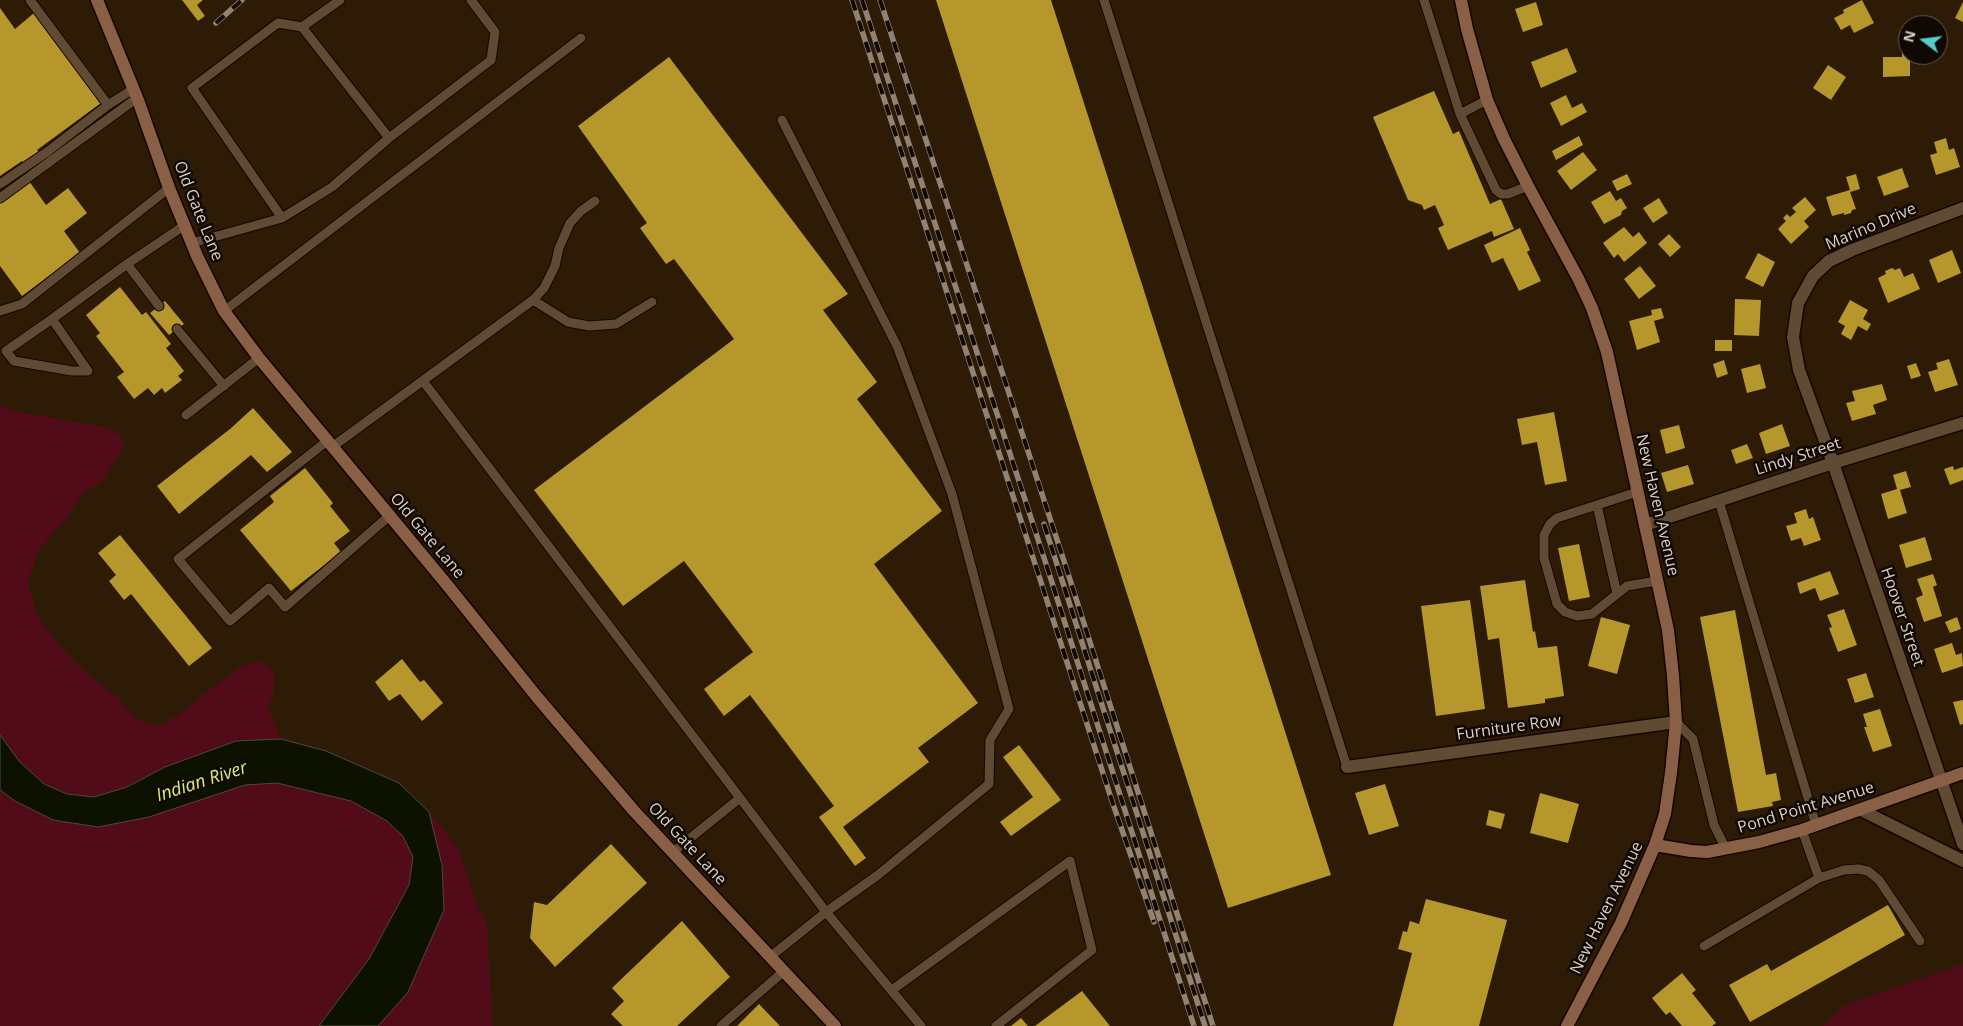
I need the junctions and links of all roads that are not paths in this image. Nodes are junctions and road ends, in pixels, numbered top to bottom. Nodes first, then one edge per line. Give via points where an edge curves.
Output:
1 (30, 0) edge
2 (97, 0) edge
3 (340, 0) edge
4 (472, 0) edge
5 (1104, 0) edge
6 (1424, 0) edge
7 (1461, 0) edge
8 (302, 28) junction
9 (581, 38) dead end
10 (135, 94) junction
11 (1487, 100) junction
12 (108, 105) junction
13 (1460, 114) junction
14 (782, 120) dead end
15 (390, 138) junction
16 (0, 184) edge
17 (1528, 186) junction
18 (169, 188) junction
19 (0, 198) edge
20 (595, 201) dead end
21 (1963, 208) edge
22 (282, 218) junction
23 (185, 225) junction
24 (192, 243) junction
25 (127, 264) junction
26 (533, 300) junction
27 (652, 302) dead end
28 (158, 306) dead end
29 (0, 311) edge
30 (224, 311) junction
31 (52, 320) junction
32 (177, 329) dead end
33 (259, 358) junction
34 (423, 381) junction
35 (224, 386) junction
36 (186, 415) dead end
37 (1963, 423) edge
38 (329, 444) junction
39 (1833, 463) junction
40 (1637, 492) junction
41 (1719, 501) junction
42 (1597, 505) junction
43 (389, 516) junction
44 (1645, 525) junction
45 (1657, 581) junction
46 (1617, 594) junction
47 (1676, 722) junction
48 (1347, 766) joint
49 (1963, 773) edge
50 (1941, 781) junction
51 (740, 798) junction
52 (1861, 810) junction
53 (1816, 825) junction
54 (1802, 830) junction
55 (1963, 844) edge
56 (1656, 845) junction
57 (1726, 849) junction
58 (673, 852) junction
59 (1963, 860) edge
60 (1819, 878) junction
61 (826, 912) junction
62 (1920, 941) dead end
63 (1704, 946) dead end
64 (770, 957) junction
65 (784, 971) junction
66 (892, 990) junction
67 (721, 1026) edge
68 (835, 1026) edge
69 (921, 1026) edge
70 (996, 1026) edge
71 (1567, 1026) edge

1 - 12 lane
2 - 10 main road, Old Gate Lane
3 - 8 lane
4 - 15 lane via 495,32 491,60
5 - 48 lane
6 - 13 lane
7 - 11 main road, New Haven Avenue
8 - 15 lane
8 - 22 lane via 278,23 192,88
9 - 30 lane
10 - 12 lane
10 - 18 main road, Old Gate Lane
10 - 19 lane
11 - 13 lane
11 - 17 main road, New Haven Avenue
12 - 16 lane
13 - 17 lane via 1496,190 1508,194
14 - 61 lane via 897,346 952,494 1009,709 990,740 989,784 878,875
15 - 22 lane via 332,187
17 - 40 main road, New Haven Avenue via 1592,308 1606,352
18 - 23 main road, Old Gate Lane
18 - 29 lane via 22,304
20 - 26 lane via 570,223 555,266 544,288
21 - 39 street, Marino Drive via 1839,256 1820,268 1806,286 1794,320 1795,354
22 - 24 lane
23 - 24 main road, Old Gate Lane
23 - 25 lane
24 - 30 main road, Old Gate Lane
25 - 28 lane
25 - 31 lane
26 - 27 lane via 568,322 589,326 616,324
26 - 34 lane
30 - 33 main road, Old Gate Lane
31 - 31 lane via 83,363 88,371 14,360 6,351
32 - 35 lane
33 - 35 lane
33 - 38 main road, Old Gate Lane
34 - 38 lane
34 - 51 lane
35 - 36 lane
37 - 39 street, Lindy Street
38 - 43 main road, Old Gate Lane
38 - 43 lane via 178,559 230,621 269,588 285,607
39 - 41 street, Lindy Street
39 - 50 street, Hoover Street
40 - 42 lane
40 - 44 main road, New Haven Avenue
41 - 44 street, Lindy Street
41 - 53 lane
42 - 46 lane
42 - 46 lane via 1557,518 1550,524 1544,535 1544,558 1557,604 1565,612 1577,616 1592,614
43 - 58 main road, Old Gate Lane via 537,697
44 - 45 main road, New Haven Avenue
45 - 46 lane via 1627,586
45 - 47 main road, New Haven Avenue via 1668,630
47 - 48 street, Furniture Row
47 - 56 main road, New Haven Avenue via 1672,773
47 - 57 lane via 1693,739 1714,825
49 - 50 main road, Pond Point Avenue
50 - 52 main road, Pond Point Avenue
50 - 55 street, Hoover Street
51 - 58 lane
51 - 61 lane
52 - 53 main road, Pond Point Avenue
52 - 59 street
53 - 54 main road, Pond Point Avenue
54 - 57 main road, Pond Point Avenue
54 - 60 lane
56 - 57 main road, Pond Point Avenue via 1691,852
56 - 71 main road, New Haven Avenue via 1621,923
58 - 64 main road, Old Gate Lane
60 - 62 lane via 1844,870 1868,871 1879,880
60 - 63 lane
61 - 64 lane
61 - 66 lane
64 - 65 main road, Old Gate Lane
65 - 67 lane
65 - 68 main road, Old Gate Lane
66 - 69 lane
66 - 70 lane via 1070,861 1092,950

